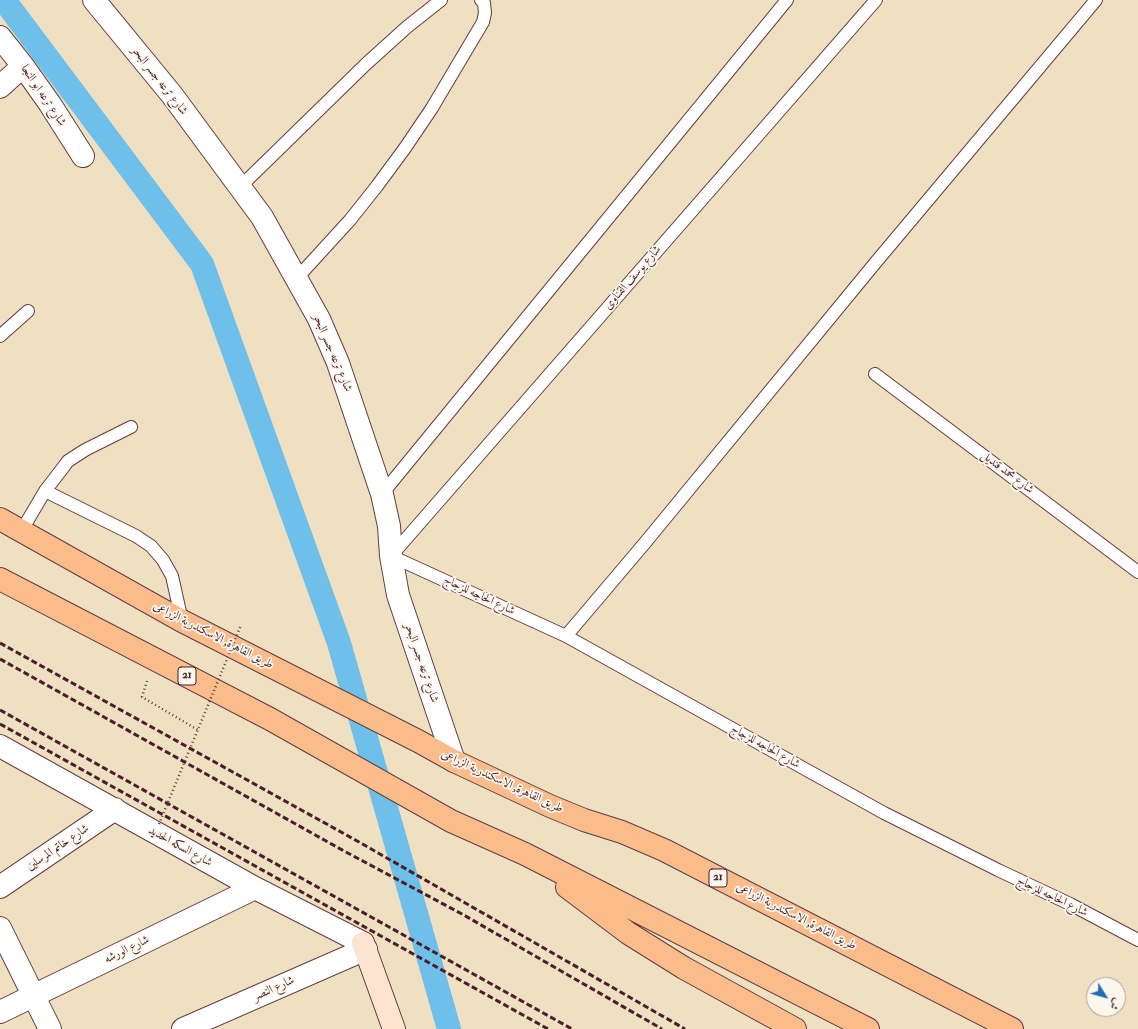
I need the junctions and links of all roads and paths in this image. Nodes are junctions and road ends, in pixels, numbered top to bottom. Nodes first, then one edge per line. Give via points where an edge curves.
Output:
1 (94, 0) edge
2 (441, 0) edge
3 (481, 0) edge
4 (787, 0) edge
5 (876, 0) edge
6 (1096, 0) edge
7 (0, 37) edge
8 (23, 66) junction
9 (0, 87) edge
10 (83, 156) dead end
11 (240, 187) junction
12 (297, 278) junction
13 (28, 311) dead end
14 (0, 336) edge
15 (875, 374) dead end
16 (131, 427) dead end
17 (45, 492) junction
18 (382, 494) junction
19 (0, 519) edge
20 (22, 530) junction
21 (391, 556) junction
22 (1138, 572) edge
23 (0, 579) edge
24 (182, 621) junction
25 (241, 625) dead end
26 (566, 636) junction
27 (142, 697) dead end
28 (198, 730) junction
29 (0, 746) edge
30 (454, 761) junction
31 (115, 809) junction
32 (159, 824) dead end
33 (525, 854) junction
34 (0, 887) edge
35 (255, 888) junction
36 (0, 928) edge
37 (1138, 940) edge
38 (364, 946) junction
39 (33, 996) junction
40 (0, 1012) edge
41 (391, 1028) edge
42 (50, 1029) edge
43 (183, 1029) edge
44 (795, 1029) edge
45 (868, 1029) edge
46 (1012, 1029) edge

1 - 11 street, شارع ترعه جسر البحر via 172,95
2 - 11 lane via 360,69
3 - 12 lane via 485,13 483,22 432,108 359,208
4 - 18 lane
5 - 21 lane, شارع يوسف القناوى
6 - 26 lane
7 - 8 street, شارع ترعه ابو النجا
8 - 9 street
8 - 10 street, شارع ترعه ابو النجا
11 - 12 street, شارع ترعه جسر البحر via 262,217
12 - 18 street, شارع ترعه جسر البحر via 319,319 338,363
13 - 14 lane
15 - 22 lane, شارع محمد قنديل
16 - 17 lane via 76,455
17 - 20 lane
17 - 24 lane via 136,536 151,546 172,576
18 - 21 street, شارع ترعه جسر البحر via 389,526
19 - 20 highway, طريق القاهرة, الاسكندرية الزراعى / 21
20 - 24 highway, طريق القاهرة, الاسكندرية الزراعى / 21
21 - 26 lane, شارع الحاجه للزجاج
21 - 30 street, شارع ترعه جسر البحر via 398,595
23 - 33 highway, 21 via 270,719 451,821
24 - 30 highway, طريق القاهرة, الاسكندرية الزراعى / 21
25 - 28 path, bridge
26 - 37 lane, شارع الحاجه للزجاج via 884,812
27 - 28 path
28 - 32 path, bridge
29 - 31 street, شارع السكه الحديد
30 - 46 highway, طريق القاهرة, الاسكندرية الزراعى / 21 via 550,806 664,850
31 - 34 street, شارع خاتم المرسلين
31 - 35 street, شارع السكه الحديد
33 - 44 highway via 628,933 684,968
33 - 45 highway, 21
35 - 38 street, شارع السكه الحديد
35 - 39 street, شارع الورشه
36 - 39 street
38 - 41 street
38 - 43 street, شارع النصر
39 - 40 street, شارع الورشه
39 - 42 street

